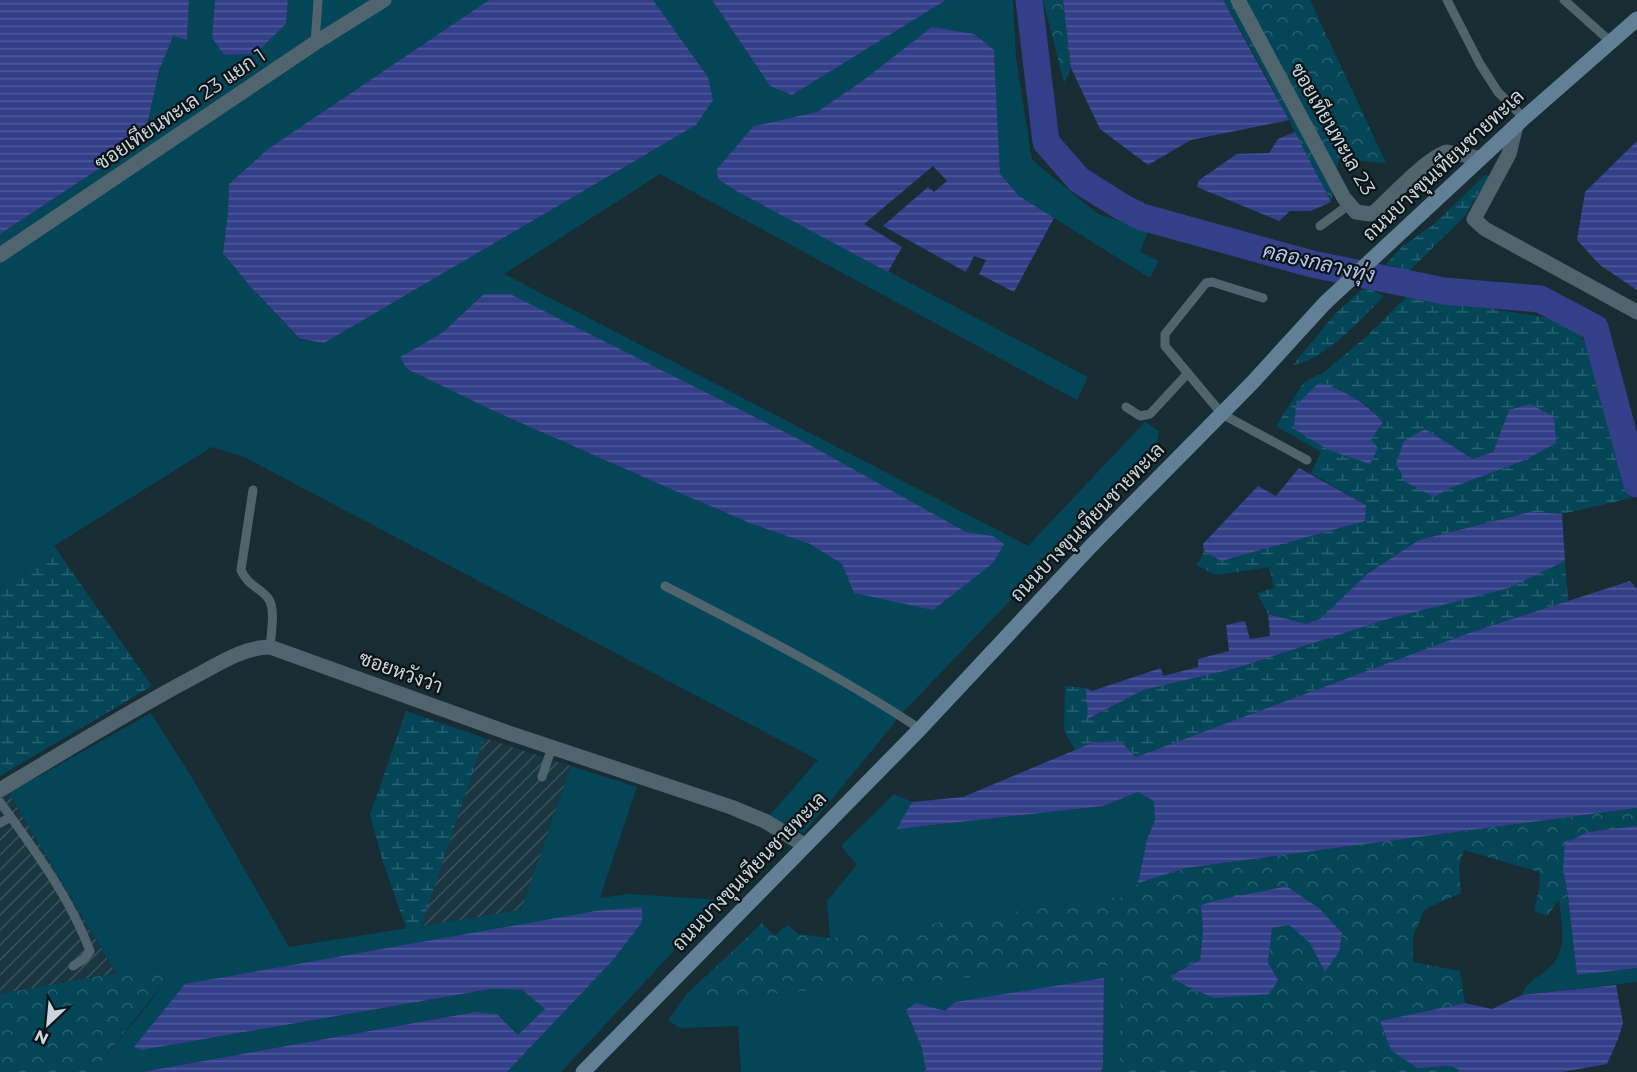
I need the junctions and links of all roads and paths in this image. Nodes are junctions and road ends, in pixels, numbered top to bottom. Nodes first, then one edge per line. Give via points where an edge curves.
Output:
1 (318, 0) edge
2 (384, 0) edge
3 (1238, 0) edge
4 (1448, 0) edge
5 (1564, 0) edge
6 (1637, 19) edge
7 (1611, 42) junction
8 (315, 44) junction
9 (1520, 122) junction
10 (1479, 158) junction
11 (1350, 204) junction
12 (1320, 226) dead end
13 (0, 255) edge
14 (1263, 298) dead end
15 (1637, 312) edge
16 (1188, 373) junction
17 (1126, 407) dead end
18 (1222, 414) junction
19 (1307, 460) dead end
20 (253, 490) dead end
21 (666, 586) dead end
22 (270, 647) junction
23 (920, 729) junction
24 (552, 747) junction
25 (542, 777) dead end
26 (0, 790) edge
27 (0, 802) edge
28 (10, 817) junction
29 (0, 823) edge
30 (804, 845) junction
31 (73, 966) dead end
32 (583, 1072) edge

1 - 8 lane
2 - 8 street, ซอยเทียนทะเล 23 แยก 1
3 - 11 street, ซอยเทียนทะเล 23
4 - 9 lane via 1480,64
5 - 7 lane
6 - 7 main road, ถนนบางขุนเทียนชายทะเล
7 - 9 main road, ถนนบางขุนเทียนชายทะเล
8 - 13 street, ซอยเทียนทะเล 23 แยก 1
9 - 10 main road, ถนนบางขุนเทียนชายทะเล
9 - 15 street via 1509,154 1474,219 1485,229
10 - 11 street, ซอยเทียนทะเล 23 via 1442,153 1376,211 1363,214
10 - 18 main road, ถนนบางขุนเทียนชายทะเล via 1325,303
11 - 12 lane
14 - 16 lane via 1206,283 1164,339 1165,346
16 - 17 lane via 1150,414 1140,416
16 - 18 lane
18 - 19 lane
18 - 23 main road, ถนนบางขุนเทียนชายทะเล via 1092,544
20 - 22 lane via 241,570 271,605
21 - 23 lane via 773,642
22 - 24 street, ซอยหวังว่า
22 - 26 street via 234,656 140,706
23 - 30 main road, ถนนบางขุนเทียนชายทะเล
24 - 25 lane
24 - 30 street, ซอยหวังว่า via 731,807 765,821
27 - 28 lane
28 - 29 lane
28 - 31 lane via 41,860 83,932 90,951
30 - 32 main road, ถนนบางขุนเทียนชายทะเล

